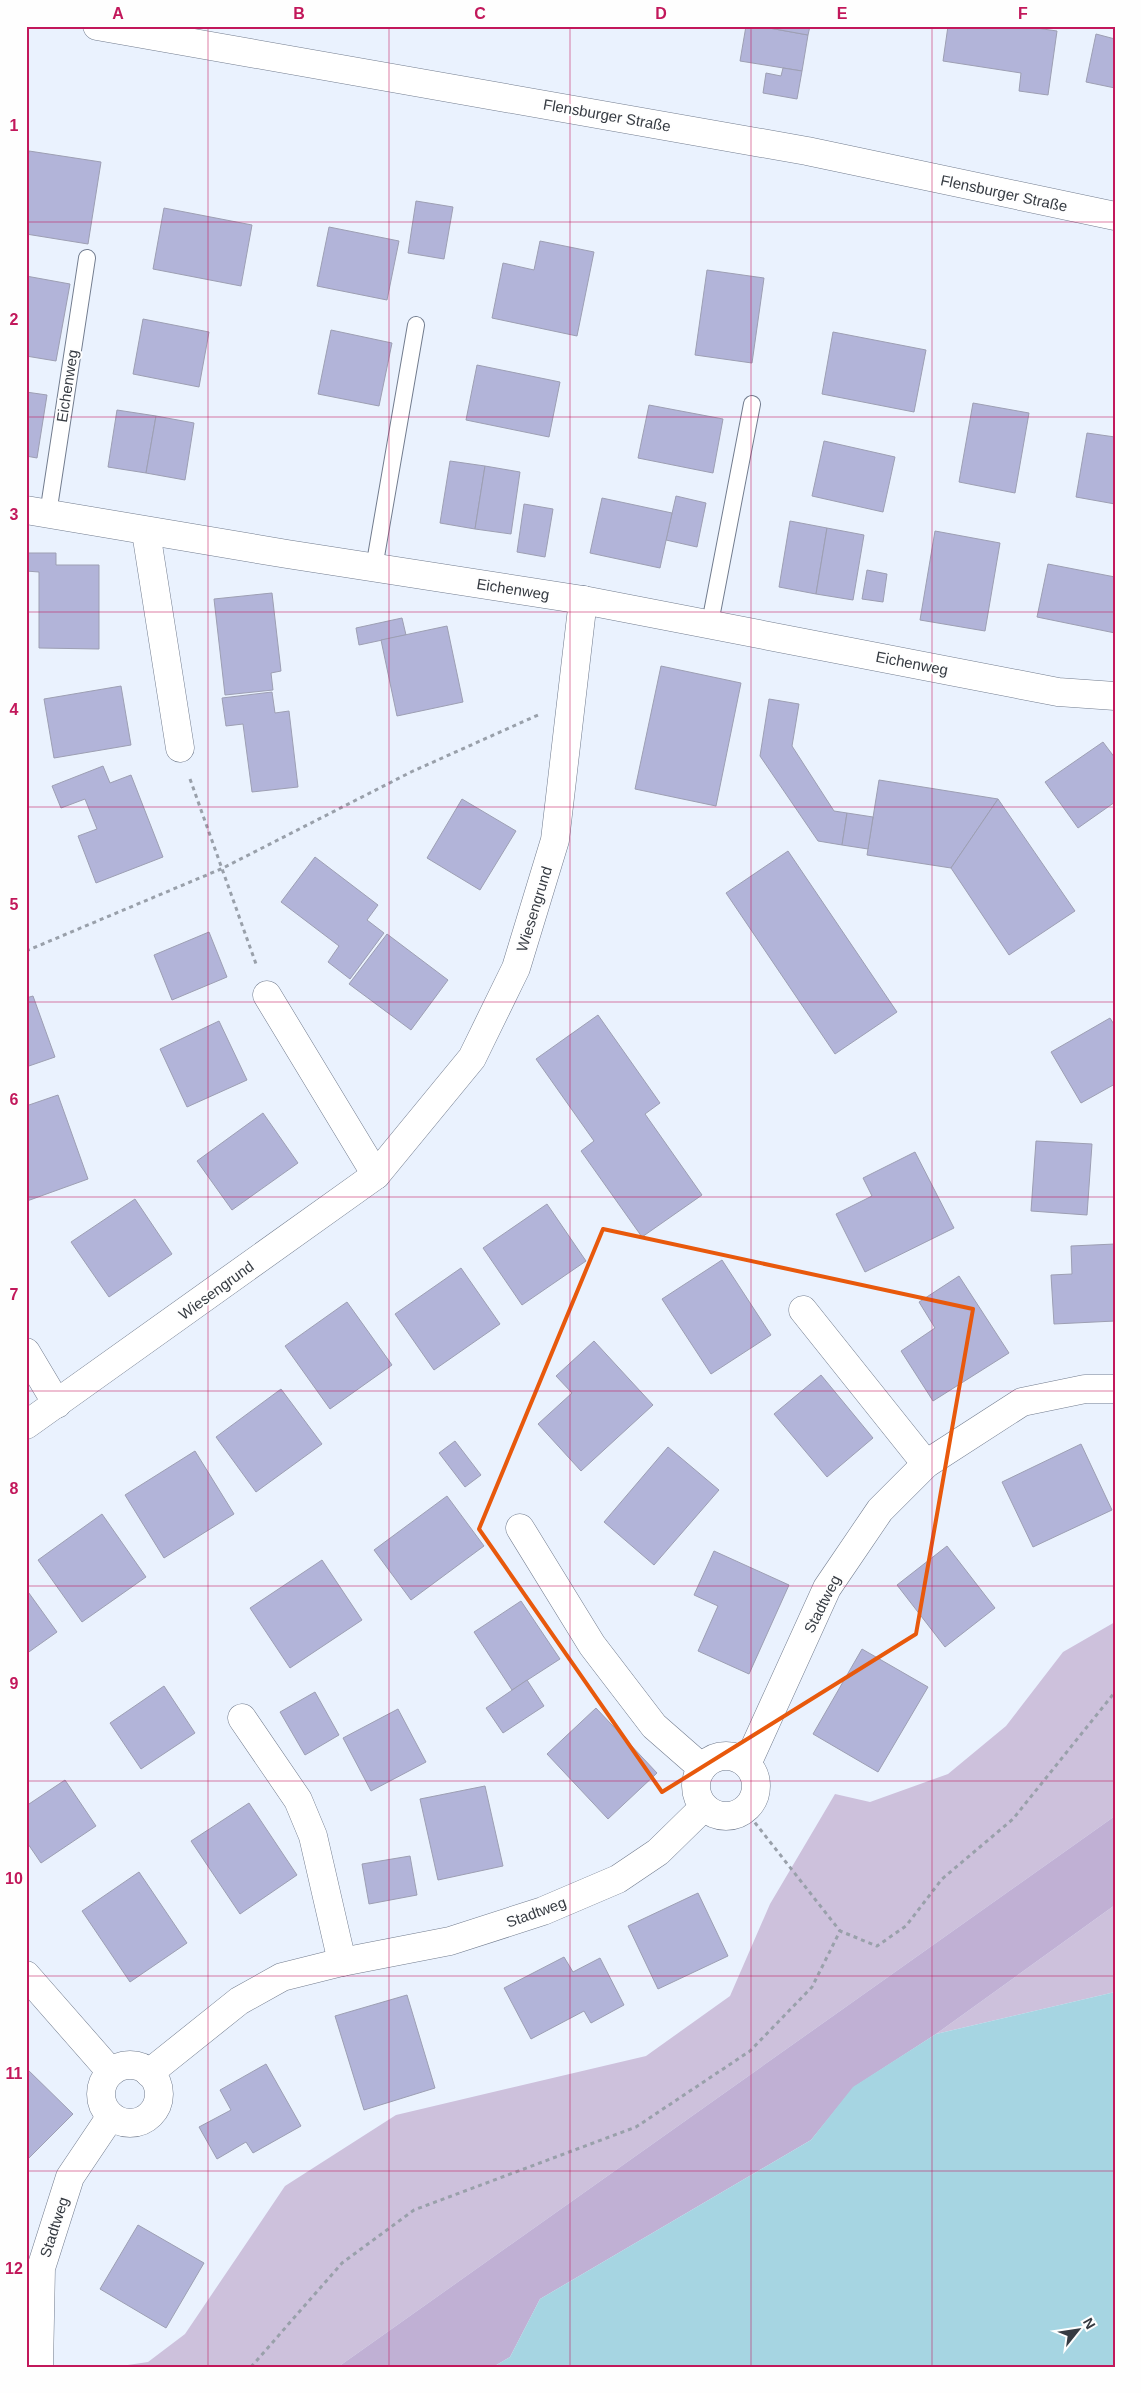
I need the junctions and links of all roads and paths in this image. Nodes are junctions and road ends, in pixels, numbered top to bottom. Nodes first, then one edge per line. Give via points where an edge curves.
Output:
1 (97, 26) edge
2 (1115, 216) edge
3 (87, 258) dead end
4 (416, 325) dead end
5 (752, 404) dead end
6 (37, 512) edge
7 (146, 532) junction
8 (374, 568) junction
9 (583, 600) junction
10 (710, 623) junction
11 (1115, 696) edge
12 (572, 708) junction
13 (180, 748) joint
14 (221, 869) junction
15 (26, 951) edge
16 (267, 995) joint
17 (376, 1175) junction
18 (803, 1310) dead end
19 (26, 1352) edge
20 (1115, 1389) edge
21 (57, 1404) junction
22 (26, 1425) edge
23 (926, 1464) junction
24 (520, 1528) dead end
25 (1115, 1692) edge
26 (242, 1718) dead end
27 (747, 1764) junction
28 (702, 1768) junction
29 (704, 1807) junction
30 (745, 1810) junction
31 (840, 1931) junction
32 (342, 1962) junction
33 (26, 1975) edge
34 (111, 2072) junction
35 (150, 2073) junction
36 (111, 2116) junction
37 (36, 2355) edge
38 (251, 2367) edge

1 - 2 street, Flensburger Straße via 807,151
3 - 6 lane, Eichenweg
4 - 8 lane
5 - 10 lane
6 - 7 street, Eichenweg
7 - 8 street, Eichenweg
7 - 13 street
8 - 9 street, Eichenweg
9 - 10 street, Eichenweg
9 - 12 street, Wiesengrund
10 - 11 street, Eichenweg via 1058,692
12 - 14 path via 547,710 430,764
12 - 17 street, Wiesengrund via 555,840 516,968 472,1058
13 - 14 path
14 - 15 path
14 - 16 path
16 - 17 street
17 - 21 street, Wiesengrund
18 - 23 street
19 - 21 street
20 - 23 street, Stadtweg via 1085,1389 1022,1402
21 - 22 street, Wiesengrund
23 - 27 street, Stadtweg via 880,1510 827,1588
24 - 28 street via 592,1644 654,1726
25 - 31 path via 1013,1819 942,1879 906,1926 877,1946
26 - 32 street via 298,1800 314,1836
27 - 28 street via 728,1756 710,1761
27 - 30 street via 753,1772 756,1792
28 - 29 street via 696,1784
29 - 30 street via 712,1813 729,1816
29 - 32 street, Stadtweg via 658,1852 618,1879 543,1911 450,1941
30 - 31 path
31 - 38 path via 812,1987 750,2051 636,2127 414,2210 342,2264
32 - 35 street, Stadtweg via 282,1977 239,2001
33 - 34 street
34 - 35 street via 126,2065
34 - 36 street via 101,2089 105,2109
35 - 36 street via 159,2090 155,2109 140,2122 125,2122
36 - 37 street, Stadtweg via 70,2177 41,2268

